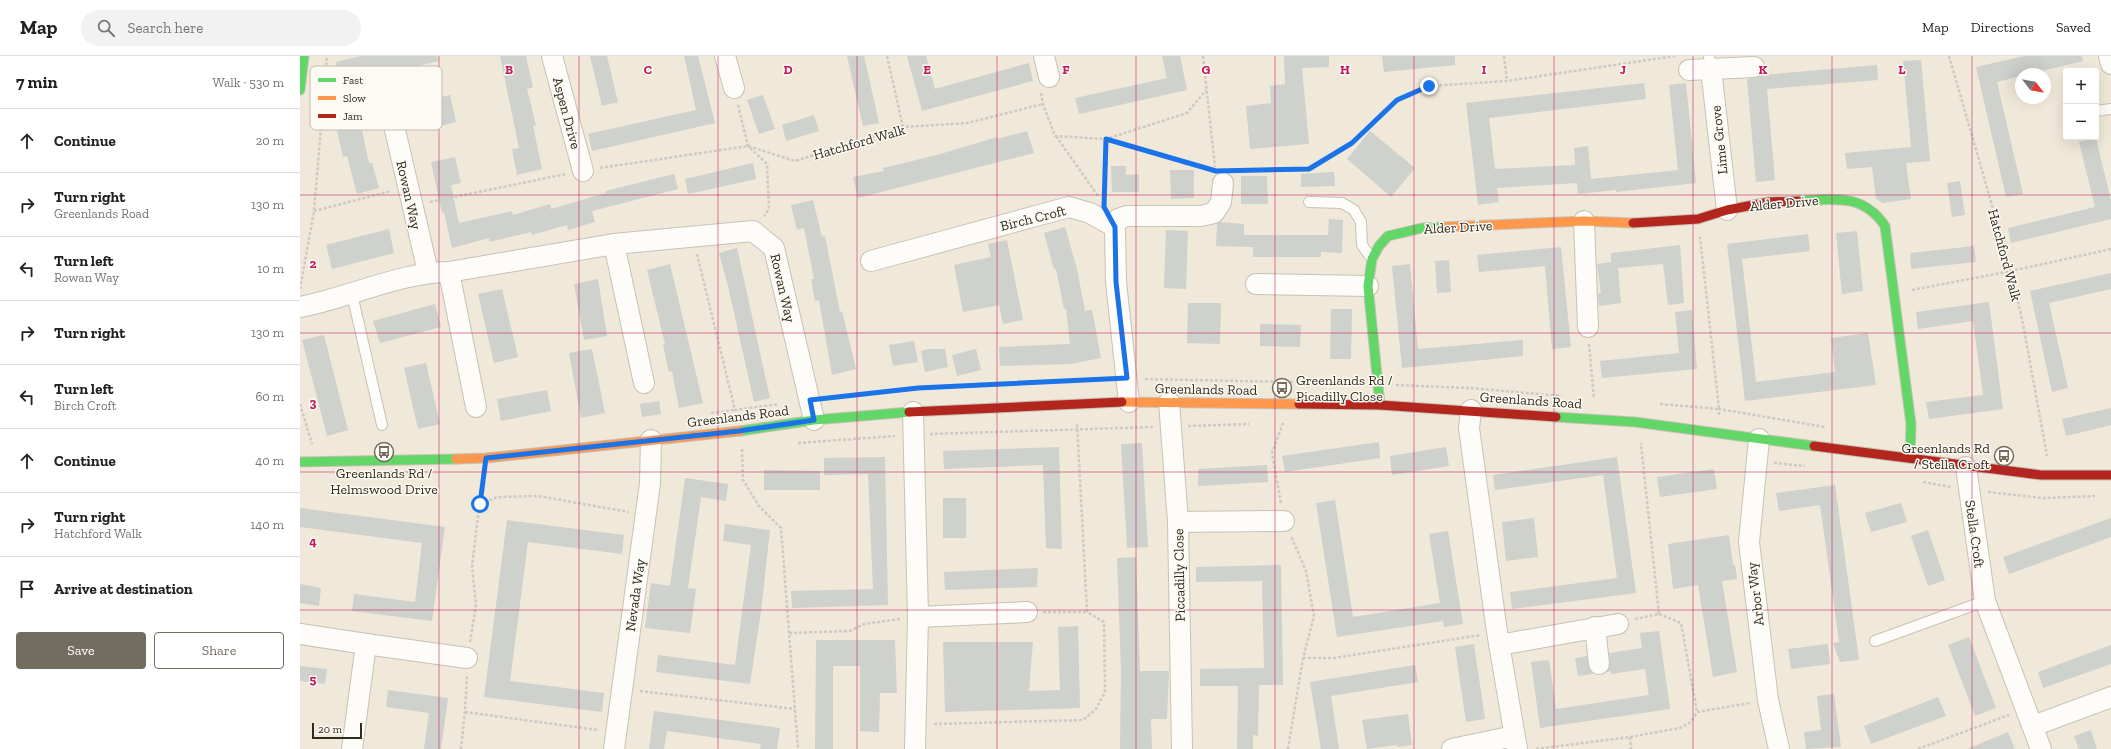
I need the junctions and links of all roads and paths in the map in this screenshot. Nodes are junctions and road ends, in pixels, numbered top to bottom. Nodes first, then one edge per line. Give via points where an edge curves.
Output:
1 (304, 56) edge
2 (327, 56) edge
3 (552, 56) edge
4 (725, 56) edge
5 (887, 56) edge
6 (1044, 56) edge
7 (1203, 56) edge
8 (1504, 56) edge
9 (1675, 56) edge
10 (1949, 56) edge
11 (2109, 56) edge
12 (1710, 62) edge
13 (2111, 64) edge
14 (326, 66) edge
15 (1754, 67) dead end
16 (1689, 70) dead end
17 (1049, 77) joint
18 (1507, 81) junction
19 (734, 88) joint
20 (300, 90) edge
21 (1206, 90) junction
22 (1042, 104) junction
23 (2111, 109) edge
24 (2099, 111) edge
25 (903, 127) junction
26 (321, 130) edge
27 (395, 130) edge
28 (1055, 136) junction
29 (1106, 139) junction
30 (748, 146) junction
31 (583, 171) dead end
32 (1224, 175) junction
33 (406, 186) junction
34 (1309, 202) dead end
35 (1727, 210) junction
36 (314, 211) junction
37 (1698, 219) junction
38 (1584, 221) junction
39 (1115, 227) junction
40 (753, 232) junction
41 (693, 236) junction
42 (614, 244) junction
43 (2111, 249) edge
44 (1372, 259) junction
45 (871, 261) dead end
46 (2011, 271) junction
47 (428, 272) junction
48 (449, 272) junction
49 (1256, 284) dead end
50 (1368, 286) junction
51 (300, 289) edge
52 (1894, 293) junction
53 (352, 294) junction
54 (300, 307) edge
55 (1588, 327) joint
56 (1127, 378) junction
57 (644, 383) dead end
58 (1338, 383) dead end
59 (1378, 384) junction
60 (1563, 396) dead end
61 (1586, 398) dead end
62 (1594, 399) junction
63 (810, 400) junction
64 (1602, 400) dead end
65 (1129, 402) junction
66 (1169, 402) junction
67 (300, 404) edge
68 (1657, 404) dead end
69 (1076, 405) junction
70 (1380, 405) junction
71 (476, 407) dead end
72 (1471, 410) junction
73 (913, 412) junction
74 (814, 420) junction
75 (1276, 423) dead end
76 (1283, 423) junction
77 (1291, 423) dead end
78 (382, 424) dead end
79 (1253, 424) dead end
80 (1171, 427) junction
81 (1078, 429) junction
82 (914, 434) junction
83 (1758, 439) junction
84 (651, 440) junction
85 (796, 444) dead end
86 (1648, 444) dead end
87 (749, 447) dead end
88 (742, 448) junction
89 (734, 449) dead end
90 (2047, 456) dead end
91 (486, 458) junction
92 (1910, 458) junction
93 (317, 461) junction
94 (300, 462) edge
95 (1966, 466) junction
96 (2111, 475) edge
97 (480, 504) junction
98 (646, 515) junction
99 (1284, 521) junction
100 (1178, 522) junction
101 (1985, 601) junction
102 (1027, 612) joint
103 (1087, 612) junction
104 (1659, 614) junction
105 (918, 617) junction
106 (1618, 624) joint
107 (1595, 627) junction
108 (789, 633) junction
109 (300, 634) edge
110 (1498, 638) junction
111 (1875, 641) dead end
112 (366, 644) junction
113 (468, 658) junction
114 (1303, 658) junction
115 (1599, 664) dead end
116 (622, 689) junction
117 (2111, 697) edge
118 (1768, 700) junction
119 (795, 708) junction
120 (465, 712) junction
121 (1697, 712) junction
122 (2030, 717) junction
123 (916, 725) junction
124 (1630, 737) junction
125 (615, 741) edge
126 (1516, 743) edge
127 (352, 749) edge
128 (461, 749) edge
129 (798, 749) edge
130 (915, 749) edge
131 (1182, 749) edge
132 (1288, 749) edge
133 (1452, 749) edge
134 (1536, 749) edge
135 (1631, 749) edge
136 (1779, 749) edge
137 (1918, 749) edge
138 (2041, 749) edge

1 - 20 street
2 - 14 path
3 - 31 street, Aspen Drive
4 - 19 street
5 - 25 path
6 - 17 street
7 - 21 path
8 - 18 path
9 - 18 path
10 - 46 path, Hatchford Walk
11 - 13 street
12 - 15 street
12 - 16 street
12 - 35 street, Lime Grove
17 - 22 path via 1041,91
18 - 32 path via 1429,86 1397,100 1352,143 1309,169
19 - 30 path
21 - 29 path via 1187,113
21 - 32 path
22 - 25 path, Hatchford Walk via 967,123
22 - 28 path
23 - 24 lane
25 - 30 path, Hatchford Walk via 795,161
26 - 36 path
27 - 33 street, Rowan Way
28 - 29 path
28 - 29 path via 1090,183 1104,207
29 - 32 path
30 - 40 path via 767,164 769,209
32 - 39 street via 1221,202 1214,213 1201,216 1127,216 1118,219
33 - 36 path
33 - 47 street, Rowan Way
34 - 44 lane via 1342,203 1354,210 1361,222 1362,245
35 - 37 street, Alder Drive
35 - 52 street, Alder Drive via 1776,202 1845,199 1862,204 1877,214 1885,226
36 - 51 path
37 - 38 street, Alder Drive via 1647,223
37 - 68 path via 1719,409
38 - 44 street, Alder Drive via 1422,228 1388,236
38 - 55 street
39 - 45 street, Birch Croft via 1090,213 1069,207
39 - 56 street via 1116,282
40 - 41 street
40 - 63 street, Rowan Way via 774,248
41 - 42 street
41 - 63 path via 734,410
42 - 48 street
42 - 57 street
43 - 46 path
44 - 50 street, Alder Drive
46 - 52 path
46 - 90 path, Hatchford Walk
47 - 48 street
47 - 53 street
48 - 71 street
49 - 50 street
50 - 59 street, Alder Drive
52 - 92 street, Alder Drive via 1911,424
53 - 54 street
53 - 78 lane
55 - 62 path
56 - 58 path
56 - 63 path via 918,388
56 - 65 street
59 - 60 path
59 - 70 street, Alder Drive
61 - 62 path
62 - 64 path
63 - 74 street, Rowan Way
65 - 66 street, Greenlands Road
65 - 69 street, Greenlands Road
66 - 70 street, Greenlands Road
66 - 80 street, Piccadilly Close
67 - 93 path
69 - 73 street, Greenlands Road
69 - 81 path
70 - 72 street, Greenlands Road
72 - 83 street, Greenlands Road via 1635,422
72 - 110 street via 1469,428
73 - 74 street, Greenlands Road
73 - 82 street
74 - 84 street, Greenlands Road
75 - 76 path
76 - 77 path
76 - 99 path via 1272,452
79 - 80 path
80 - 81 path
80 - 100 street, Piccadilly Close
81 - 82 path
81 - 103 path
82 - 85 path
82 - 105 street
83 - 92 street, Greenlands Road
83 - 118 street, Arbor Way via 1748,542
84 - 91 street, Greenlands Road
84 - 98 street, Nevada Way
86 - 104 path via 1641,444
87 - 88 path
88 - 89 path
88 - 108 path via 743,480 759,506 781,528
91 - 93 street, Greenlands Road
91 - 97 path
92 - 95 street, Greenlands Road
93 - 94 street, Greenlands Road
95 - 96 street, Greenlands Road via 2041,474
95 - 101 street, Stella Croft
97 - 98 path via 497,498 538,496
97 - 113 path via 472,566 476,605
98 - 116 street, Nevada Way
99 - 100 street
99 - 114 path via 1306,571 1314,616
100 - 131 street, Piccadilly Close
101 - 111 lane
101 - 122 street, Stella Croft
102 - 103 path
102 - 105 street
103 - 123 path via 1104,622 1105,692 1096,709 1083,720
104 - 106 path
104 - 121 path via 1681,623
105 - 108 path via 864,624 850,631
105 - 123 street
106 - 107 street
107 - 110 street
107 - 115 street
108 - 119 path
109 - 112 street
110 - 114 path via 1334,658
110 - 126 street
112 - 113 street
112 - 127 street
113 - 120 path
114 - 132 path
116 - 119 path
116 - 125 street, Nevada Way
117 - 122 street
118 - 121 path
118 - 136 street, Arbor Way
119 - 129 path
120 - 125 path
120 - 128 path
121 - 124 path via 1691,722 1680,728
122 - 137 path
122 - 138 street, Stella Croft
123 - 130 street
124 - 134 path
124 - 135 path
126 - 133 street

